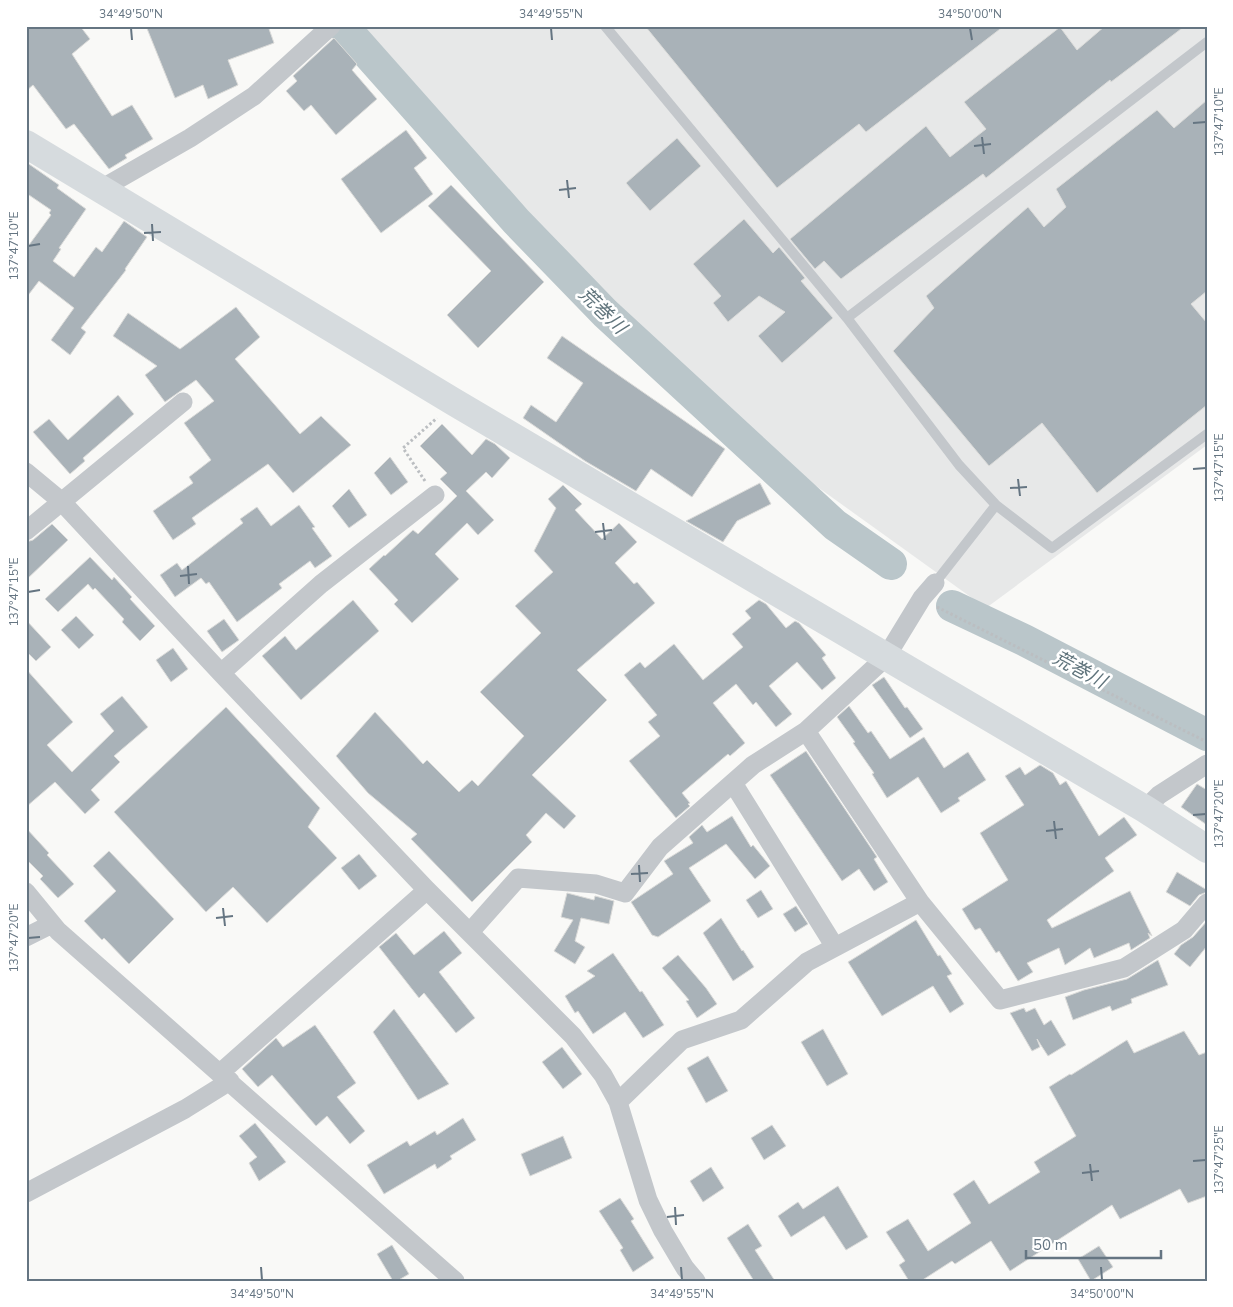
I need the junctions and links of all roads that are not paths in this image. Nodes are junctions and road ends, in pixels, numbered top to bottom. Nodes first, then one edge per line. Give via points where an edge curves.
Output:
1 (331, 26) edge
2 (605, 26) edge
3 (1207, 42) edge
4 (26, 144) edge
5 (102, 189) junction
6 (847, 318) junction
7 (182, 402) dead end
8 (1207, 434) edge
9 (26, 472) edge
10 (435, 495) road end
11 (61, 502) junction
12 (996, 505) junction
13 (26, 531) edge
14 (935, 583) joint
15 (886, 657) junction
16 (221, 673) junction
17 (806, 731) junction
18 (1207, 764) edge
19 (733, 783) junction
20 (1145, 809) junction
21 (1207, 849) edge
22 (427, 890) junction
23 (26, 892) edge
24 (920, 902) junction
25 (1207, 903) edge
26 (52, 924) junction
27 (470, 932) junction
28 (26, 937) edge
29 (835, 947) junction
30 (225, 1077) junction
31 (618, 1102) junction
32 (26, 1193) edge
33 (455, 1281) edge
34 (696, 1281) edge

1 - 5 street via 254,96
2 - 6 lane
3 - 6 lane
4 - 5 street
5 - 15 street
6 - 12 lane via 960,465
7 - 11 street
8 - 12 lane via 1052,548
9 - 11 street
10 - 16 street via 321,584
11 - 13 street
11 - 16 street
12 - 14 lane
14 - 15 street via 922,598
15 - 17 street
15 - 20 street
16 - 22 street
17 - 19 street
17 - 24 street
18 - 20 street via 1158,795
19 - 27 street via 660,847 625,893 596,884 518,878
19 - 29 street
20 - 21 street
22 - 27 street
22 - 30 street
23 - 26 street
24 - 25 street via 1000,1000 1124,968 1184,930
24 - 29 street
26 - 28 street
26 - 30 street
27 - 31 street via 573,1036
29 - 31 street via 807,962 741,1020 682,1040
30 - 32 street via 185,1109
30 - 33 street
31 - 34 street via 648,1200 663,1232

